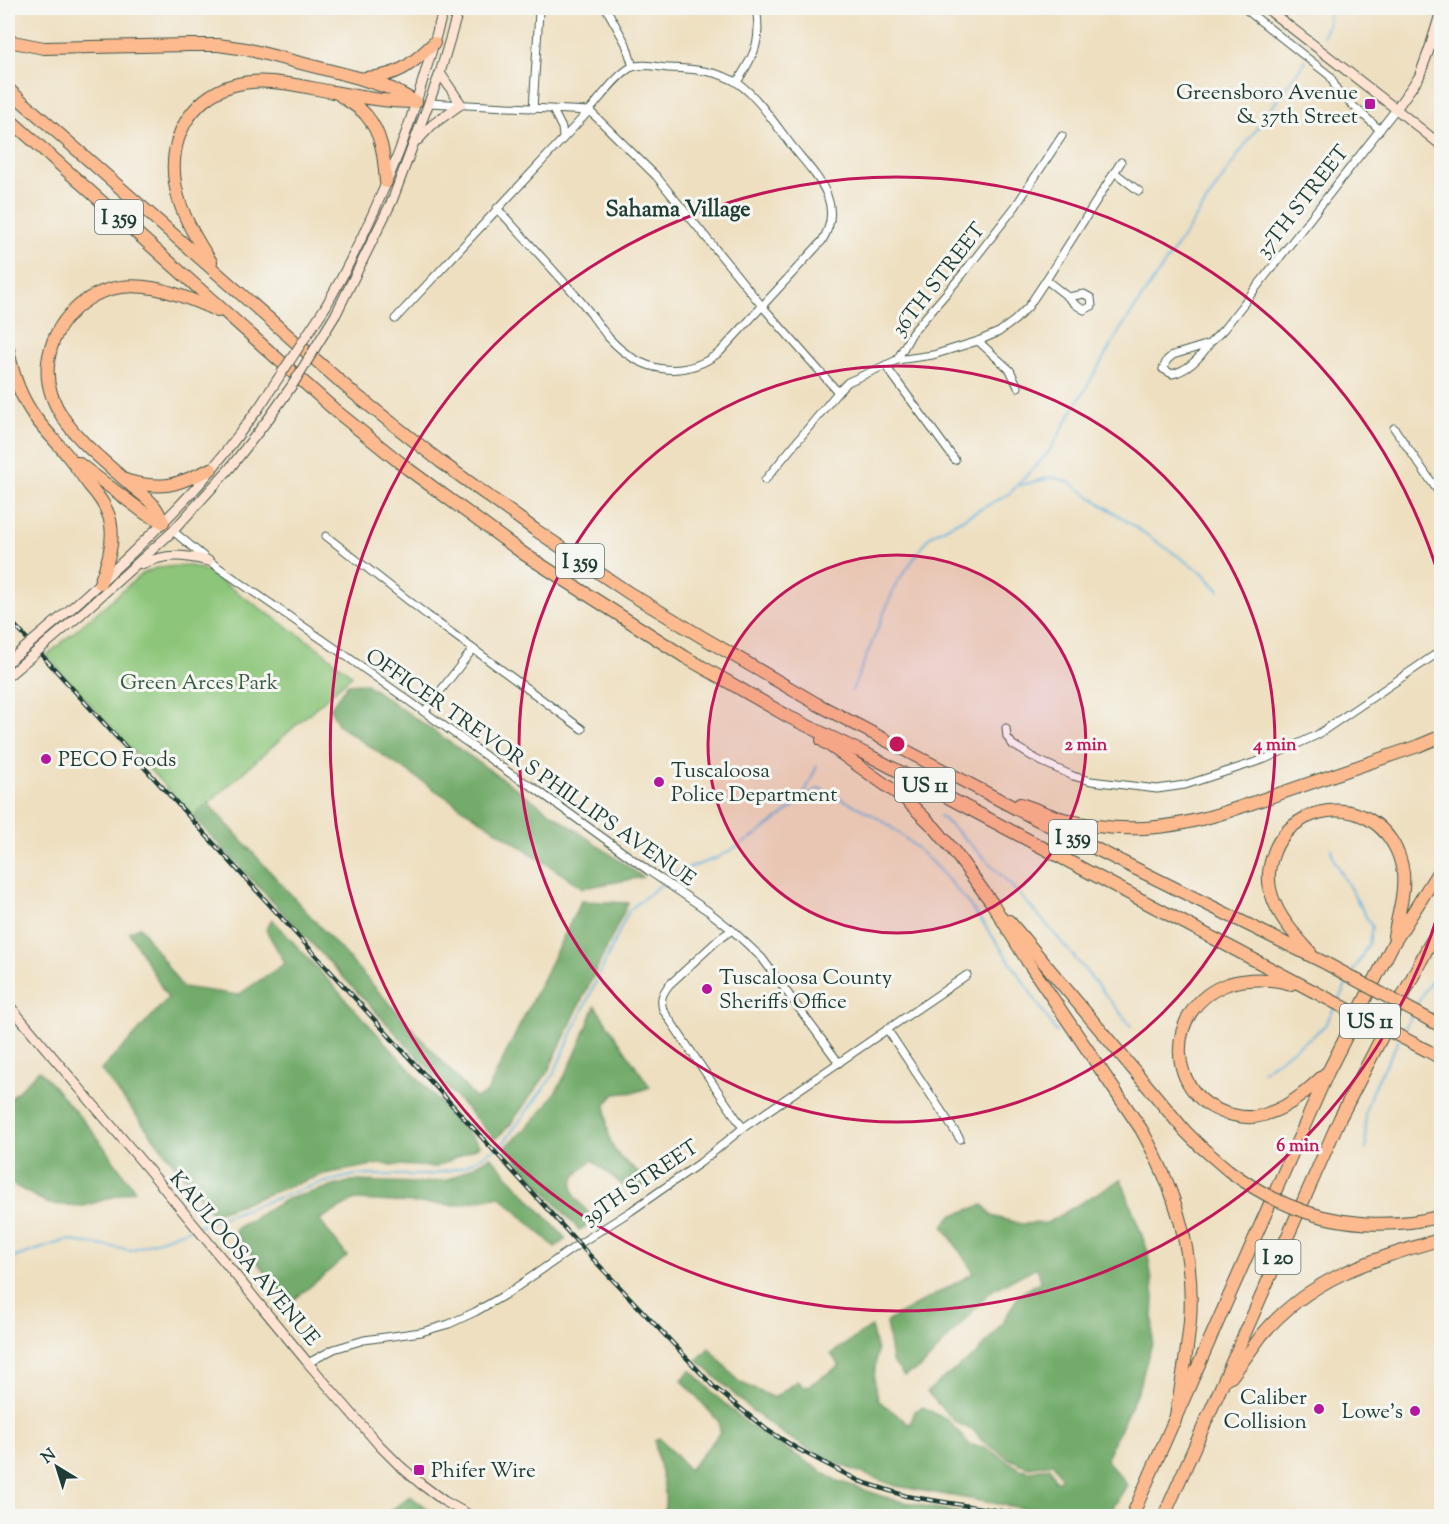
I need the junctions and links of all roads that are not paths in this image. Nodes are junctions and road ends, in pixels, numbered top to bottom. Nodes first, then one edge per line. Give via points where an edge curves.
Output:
1 (444, 8) edge
2 (459, 8) edge
3 (606, 8) edge
4 (756, 8) edge
5 (1244, 8) edge
6 (1266, 8) edge
7 (1442, 8) edge
8 (539, 12) dead end
9 (8, 41) edge
10 (434, 44) junction
11 (633, 67) junction
12 (440, 73) junction
13 (358, 78) junction
14 (737, 82) junction
15 (8, 89) edge
16 (337, 93) junction
17 (416, 102) junction
18 (429, 104) junction
19 (461, 104) junction
20 (532, 109) junction
21 (1396, 109) junction
22 (553, 110) junction
23 (588, 111) junction
24 (8, 118) edge
25 (1380, 130) junction
26 (1062, 136) dead end
27 (563, 137) junction
28 (414, 144) junction
29 (1442, 146) edge
30 (1121, 162) dead end
31 (1114, 172) junction
32 (386, 182) junction
33 (1139, 191) dead end
34 (497, 208) junction
35 (221, 275) junction
36 (1046, 280) junction
37 (1068, 297) dead end
38 (762, 306) junction
39 (230, 317) junction
40 (395, 319) dead end
41 (978, 341) junction
42 (1209, 344) junction
43 (8, 349) edge
44 (897, 360) junction
45 (885, 365) junction
46 (1018, 387) dead end
47 (838, 392) junction
48 (1394, 428) dead end
49 (66, 454) junction
50 (955, 460) dead end
51 (211, 469) junction
52 (765, 480) dead end
53 (127, 481) junction
54 (1442, 497) edge
55 (163, 522) junction
56 (173, 531) junction
57 (326, 536) dead end
58 (209, 561) junction
59 (134, 567) junction
60 (100, 583) junction
61 (472, 649) junction
62 (1442, 650) edge
63 (8, 662) edge
64 (8, 676) edge
65 (424, 712) junction
66 (789, 717) junction
67 (1005, 728) dead end
68 (582, 729) dead end
69 (1442, 736) edge
70 (978, 788) junction
71 (1442, 866) edge
72 (992, 903) junction
73 (1442, 925) edge
74 (732, 930) junction
75 (1442, 936) edge
76 (1393, 944) junction
77 (1427, 949) junction
78 (1315, 957) junction
79 (967, 975) dead end
80 (1313, 991) junction
81 (8, 1005) edge
82 (1442, 1026) edge
83 (887, 1029) junction
84 (1442, 1059) edge
85 (839, 1063) junction
86 (1328, 1072) junction
87 (743, 1128) junction
88 (960, 1139) dead end
89 (1442, 1216) edge
90 (1442, 1239) edge
91 (308, 1363) junction
92 (1218, 1395) junction
93 (1175, 1421) junction
94 (1135, 1511) edge
95 (471, 1516) edge
96 (1164, 1516) edge

1 - 10 main road
2 - 12 main road
3 - 11 street via 626,44
4 - 14 street via 758,40
5 - 25 street via 1330,76 1338,92
6 - 21 main road
7 - 21 main road, 37TH STREET via 1419,77
8 - 20 street
9 - 13 highway via 44,48 218,45 274,55
10 - 13 highway via 396,73
10 - 17 main road
11 - 14 street via 701,70
11 - 23 street
12 - 18 main road
12 - 19 main road
13 - 17 highway
14 - 38 street via 818,179 831,204 830,223 822,241
15 - 35 highway, I 359
16 - 17 highway
16 - 32 highway via 365,114 376,130
16 - 35 highway via 277,82 238,83 213,94 190,113 175,148 175,187 197,240
17 - 18 main road
17 - 32 main road
18 - 19 street
18 - 28 main road
19 - 20 street
19 - 28 main road
20 - 22 street
21 - 25 street, 37TH STREET
21 - 29 main road
22 - 23 street
22 - 27 street
23 - 27 street
23 - 38 street via 656,176
24 - 39 highway, I 359
25 - 42 street, 37TH STREET
26 - 44 street, 36TH STREET via 1015,207 912,333
27 - 34 street
28 - 56 main road, bridge via 392,201 336,314 293,384 230,468
30 - 31 street, 36TH STREET
31 - 33 street
31 - 36 street, 36TH STREET
32 - 51 main road, bridge via 326,306 258,409
34 - 38 street via 609,337 631,356 657,369 676,370 704,362 720,352
34 - 40 street
35 - 70 highway, I 359 via 396,428 581,562 817,704
36 - 37 street
36 - 41 street, 36TH STREET via 1015,320
38 - 47 street
39 - 53 highway via 188,298 130,285 94,295 64,320 49,355 50,393 63,419
39 - 66 highway, I 359 via 353,425 485,526 685,657
41 - 44 street, 36TH STREET via 933,355
41 - 46 street via 1010,370
42 - 42 street, 37TH STREET via 1181,372 1172,374 1163,369 1173,355
43 - 49 highway via 10,363 33,415
44 - 45 street
45 - 47 street via 848,382
45 - 50 street
47 - 52 street
48 - 54 street
49 - 55 highway via 146,514
49 - 60 highway via 100,498 111,524 111,548
51 - 53 highway via 173,485
51 - 55 main road
53 - 55 highway via 154,506
55 - 56 main road
55 - 60 main road
56 - 58 street, OFFICER TREVOR S PHILLIPS AVENUE
56 - 59 main road
57 - 61 street
58 - 59 main road via 168,555
58 - 65 street, OFFICER TREVOR S PHILLIPS AVENUE
59 - 64 main road, bridge
60 - 63 main road, bridge
61 - 65 street
61 - 68 street
62 - 67 street via 1317,735 1257,762 1185,785 1157,789 1073,776 1013,745
65 - 74 street, OFFICER TREVOR S PHILLIPS AVENUE
66 - 72 highway via 904,798 935,828
66 - 80 highway, US 11
69 - 70 highway via 1229,812 1173,826 1115,828 1087,824 1059,818
70 - 78 highway, I 359
71 - 76 highway, I 20
72 - 89 highway, bridge via 1185,1131 1228,1170 1262,1193 1316,1215 1398,1224
72 - 93 highway via 1141,1129 1167,1179 1184,1235 1190,1293 1190,1321
73 - 77 highway, I 20
74 - 85 street, OFFICER TREVOR S PHILLIPS AVENUE via 762,958
74 - 87 street via 669,985 661,1005
75 - 77 highway
76 - 78 highway via 1403,886 1397,852 1383,831 1365,817 1328,810 1300,820 1286,833 1269,867 1269,886 1275,904 1292,932
76 - 86 highway, I 20
77 - 92 highway, I 20 via 1340,1118
78 - 82 highway, I 359, bridge
79 - 83 street, 39TH STREET
80 - 84 highway, US 11, bridge
80 - 86 highway via 1287,982 1261,980 1233,982 1215,990 1188,1016 1180,1042 1181,1062 1186,1080 1198,1096 1221,1112 1239,1117 1268,1114 1286,1106
81 - 91 main road, KAULOOSA AVENUE
83 - 85 street, 39TH STREET
83 - 88 street
85 - 87 street, 39TH STREET
86 - 93 highway, I 20
87 - 91 street, 39TH STREET via 631,1211 475,1312 421,1332 364,1340 334,1349
90 - 92 highway via 1354,1268 1304,1296 1262,1335
91 - 95 main road, KAULOOSA AVENUE via 399,1465 444,1501
92 - 96 highway, I 20
93 - 94 highway, I 20

